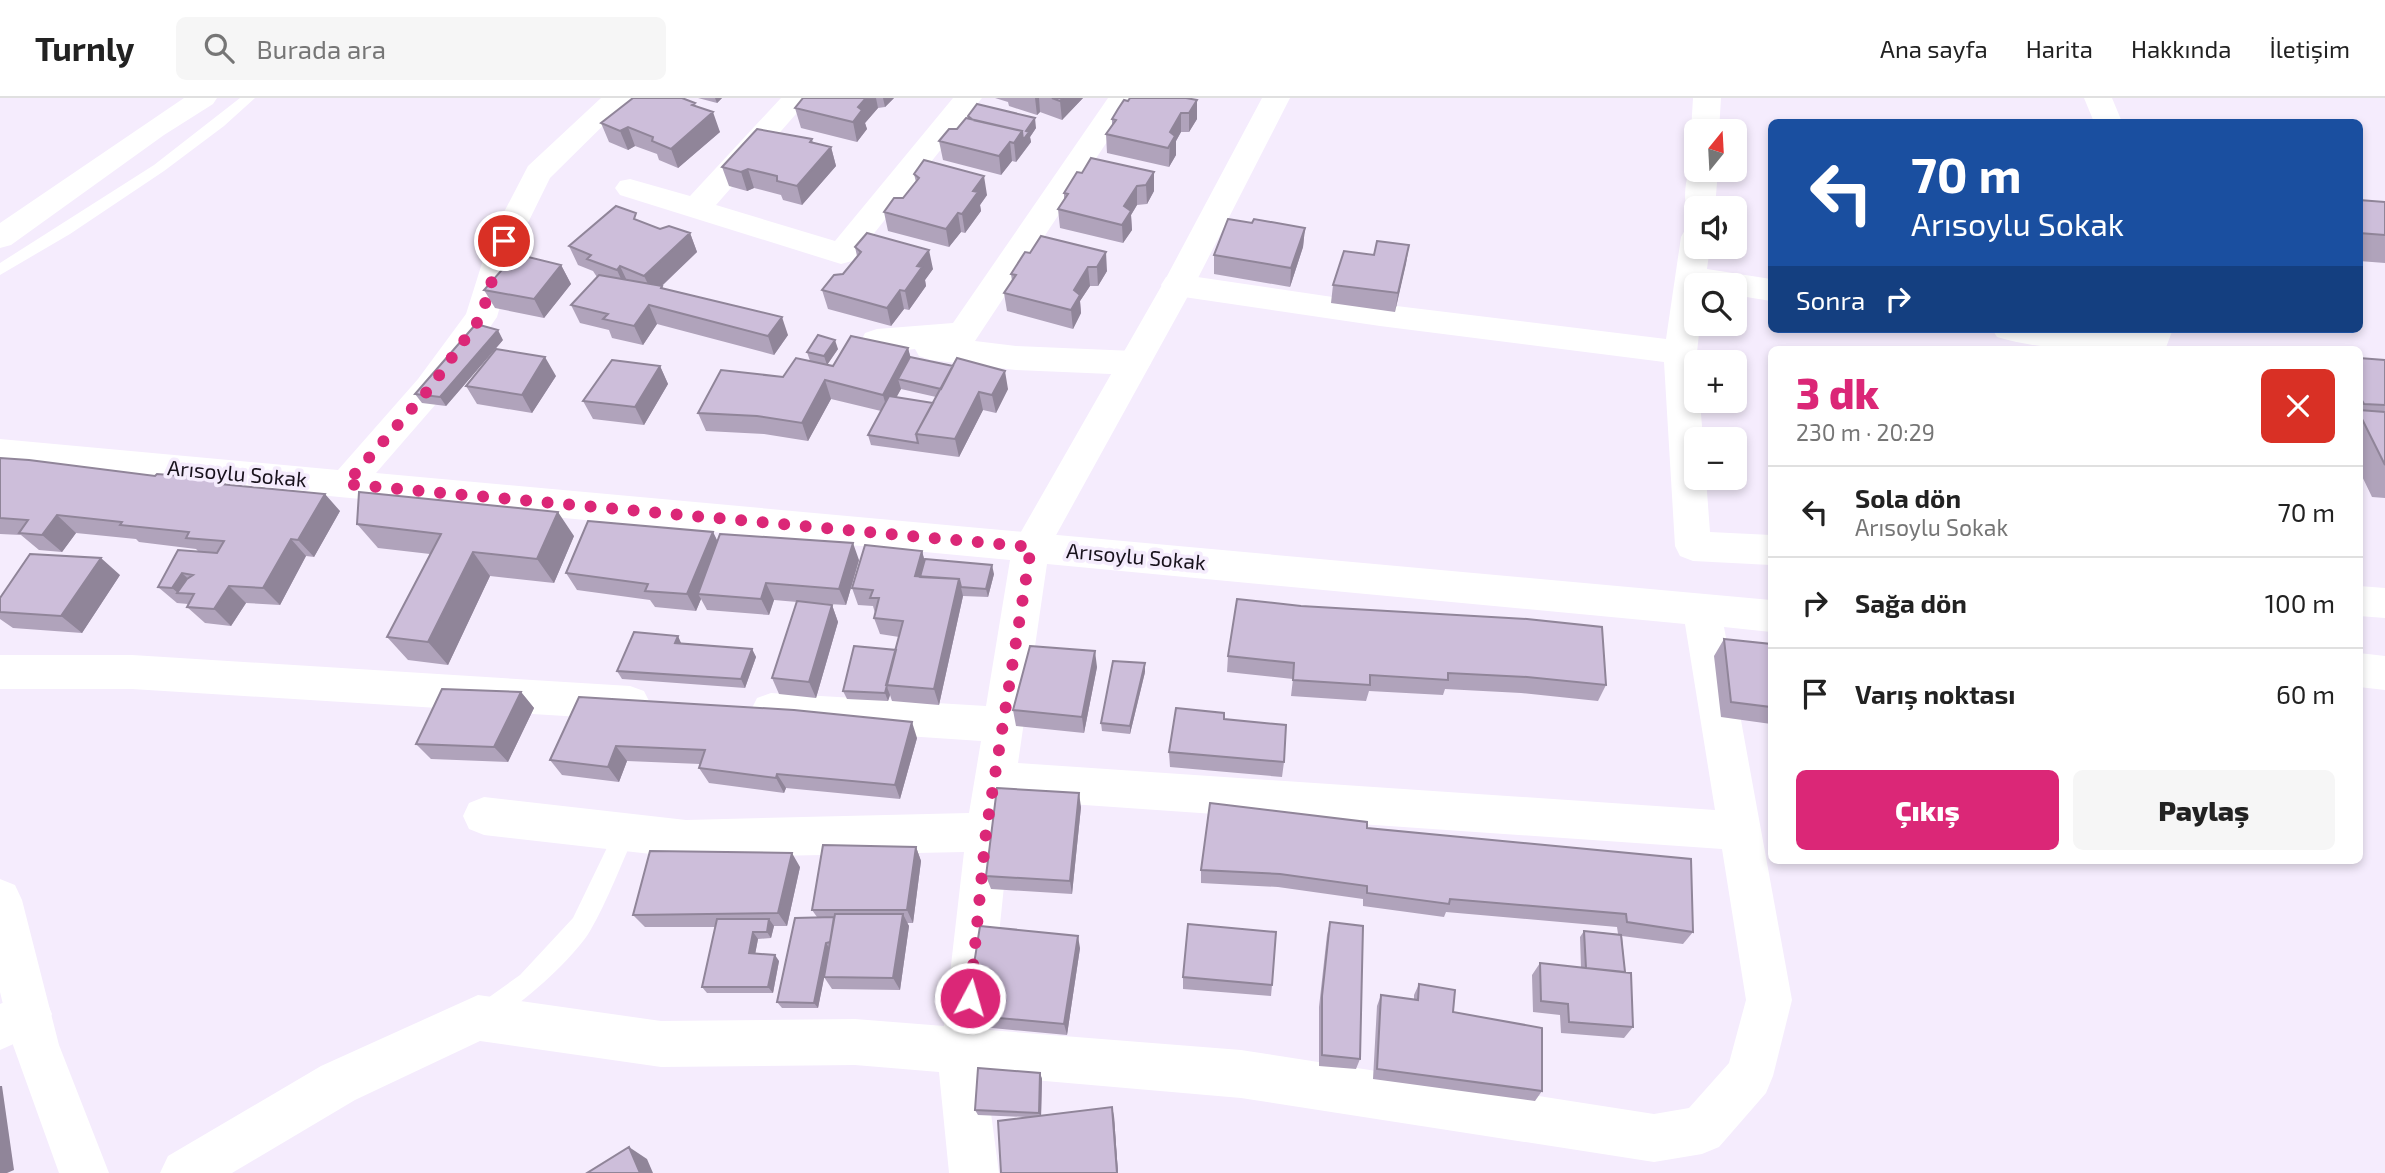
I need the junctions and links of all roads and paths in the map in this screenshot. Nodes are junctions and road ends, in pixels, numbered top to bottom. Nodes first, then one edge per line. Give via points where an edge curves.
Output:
1 (203, 98) edge
2 (248, 98) edge
3 (617, 98) edge
4 (796, 98) edge
5 (968, 98) edge
6 (1122, 98) edge
7 (1276, 98) edge
8 (1707, 98) edge
9 (2098, 98) edge
10 (1706, 119) edge
11 (2107, 119) edge
12 (629, 188) dead end
13 (696, 208) junction
14 (0, 238) edge
15 (0, 270) edge
16 (1177, 285) junction
17 (1747, 286) edge
18 (1768, 290) edge
19 (1684, 322) edge
20 (2033, 333) edge
21 (2156, 333) edge
22 (1680, 352) junction
23 (1134, 363) junction
24 (0, 452) edge
25 (346, 484) junction
26 (1031, 547) junction
27 (1768, 550) edge
28 (2363, 601) edge
29 (2385, 603) edge
30 (1702, 609) junction
31 (1768, 615) edge
32 (2363, 670) edge
33 (0, 672) edge
34 (2385, 673) edge
35 (666, 705) edge
36 (735, 708) edge
37 (1003, 725) junction
38 (995, 780) junction
39 (484, 816) dead end
40 (1740, 831) junction
41 (625, 832) junction
42 (986, 832) junction
43 (0, 900) edge
44 (478, 1018) junction
45 (15, 1021) edge
46 (964, 1052) junction
47 (84, 1173) edge
48 (185, 1173) edge
49 (974, 1173) edge

1 - 14 street
2 - 15 lane via 211,131 92,214
3 - 25 street via 538,173 504,241 481,317 430,388
4 - 13 street
5 - 13 street via 841,254
6 - 23 street via 963,334 877,341 1016,358
7 - 16 street
8 - 10 street
9 - 11 street
12 - 13 street
16 - 22 street
16 - 23 street
17 - 18 street
19 - 22 street
20 - 21 street via 2102,344 2152,344
22 - 27 street via 1693,546
23 - 26 street
24 - 25 street, Arısoylu Sokak
25 - 26 street, Arısoylu Sokak
26 - 30 street, Arısoylu Sokak
26 - 37 street
28 - 29 street
30 - 31 street, Arısoylu Sokak
30 - 40 street
32 - 34 street
33 - 35 street via 131,672
36 - 37 street
37 - 38 street
38 - 40 street
38 - 42 street
39 - 41 street
40 - 46 street via 1769,1000 1749,1076 1702,1130 1654,1138 1241,1074
41 - 42 street via 686,839
41 - 44 lane via 582,925 528,983
42 - 46 street
43 - 45 street
44 - 46 street via 661,1044 855,1042
44 - 48 street via 338,1083
45 - 47 street via 36,1045
46 - 49 street via 962,1075

